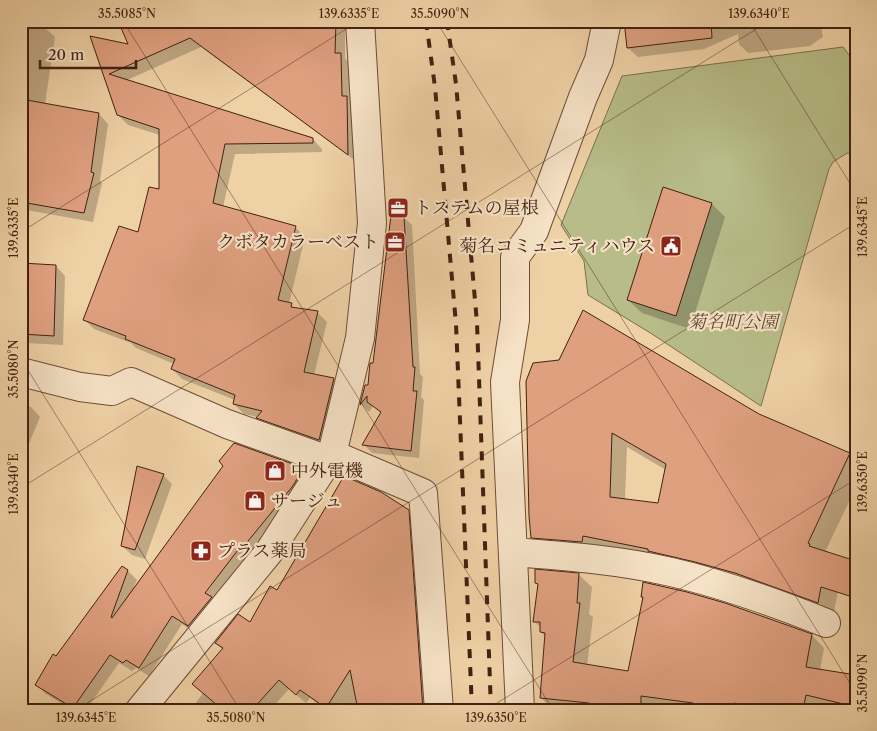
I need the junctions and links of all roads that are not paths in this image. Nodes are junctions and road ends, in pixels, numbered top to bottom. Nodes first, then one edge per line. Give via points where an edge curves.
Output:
1 (360, 21) edge
2 (607, 21) edge
3 (21, 372) edge
4 (330, 457) junction
5 (513, 552) junction
6 (826, 623) dead end
7 (140, 710) edge
8 (439, 710) edge
9 (520, 710) edge

1 - 4 street via 372,223 360,338
2 - 5 street via 598,60 534,231 515,257 515,320 506,382
3 - 4 street via 80,387 112,391 131,382 227,424
4 - 7 street via 269,552
4 - 8 street via 423,493
5 - 6 street via 598,559 671,572 732,588
5 - 9 street

